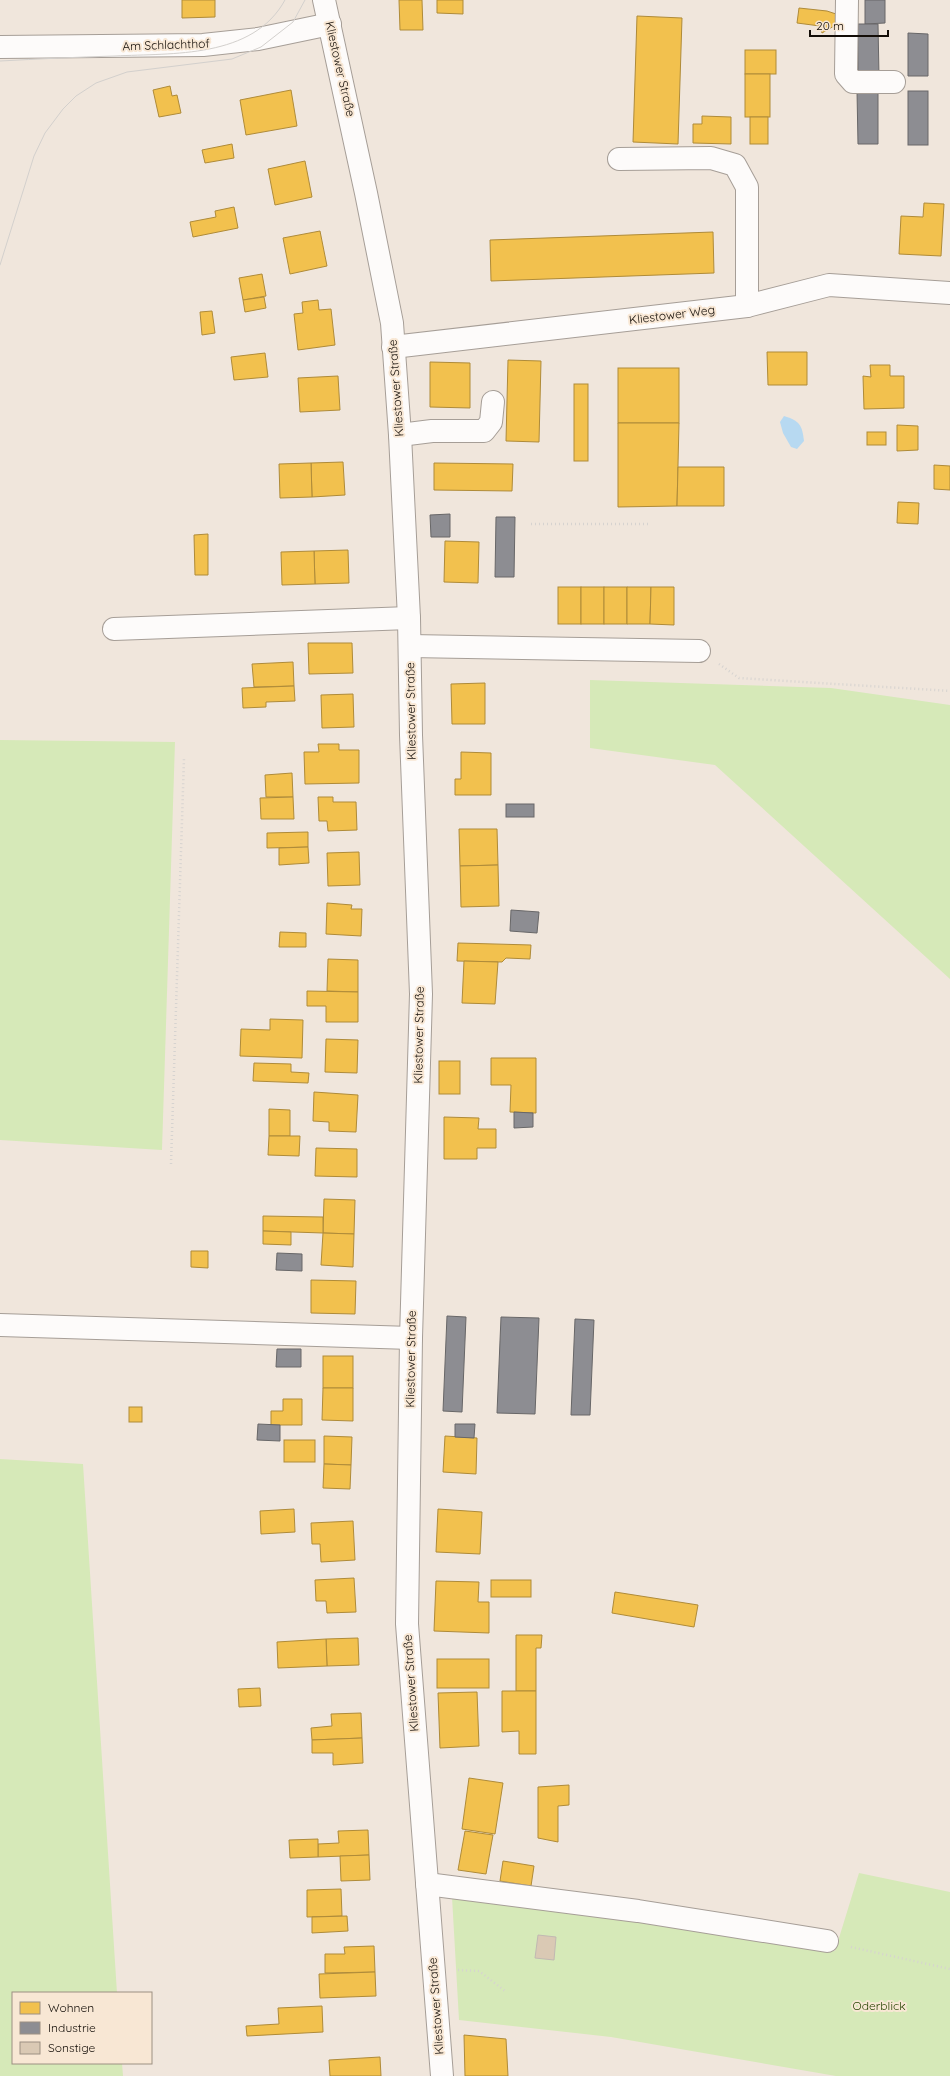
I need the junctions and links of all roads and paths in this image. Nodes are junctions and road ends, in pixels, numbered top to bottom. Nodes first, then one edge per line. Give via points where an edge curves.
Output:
1 (324, 0) edge
2 (847, 0) edge
3 (330, 24) junction
4 (0, 47) edge
5 (894, 82) dead end
6 (619, 159) dead end
7 (950, 293) edge
8 (747, 306) junction
9 (393, 347) junction
10 (493, 402) dead end
11 (400, 435) junction
12 (531, 524) dead end
13 (648, 524) dead end
14 (410, 618) junction
15 (114, 629) dead end
16 (410, 646) junction
17 (699, 651) joint
18 (950, 691) edge
19 (184, 758) dead end
20 (171, 1164) dead end
21 (0, 1325) edge
22 (411, 1338) junction
23 (427, 1884) junction
24 (827, 1941) joint
25 (950, 1969) edge
26 (479, 1971) dead end
27 (505, 1991) dead end
28 (442, 2076) edge

1 - 3 street, Kliestower Straße
2 - 5 street via 846,74 853,82
3 - 4 street, Am Schlachthof via 258,39 203,45
3 - 9 street, Kliestower Straße via 392,323
6 - 8 street via 711,158 735,165 747,187
7 - 8 street, Kliestower Weg via 829,285
8 - 9 street, Kliestower Weg
9 - 11 street, Kliestower Straße
10 - 11 street via 490,422 484,431
11 - 14 street, Kliestower Straße
12 - 13 path
14 - 15 street
14 - 16 street, Kliestower Straße
16 - 17 street
16 - 22 street, Kliestower Straße via 421,994
17 - 18 path via 739,678
19 - 20 path
21 - 22 street
22 - 23 street, Kliestower Straße via 407,1624
23 - 24 street via 638,1911
23 - 28 street, Kliestower Straße
24 - 25 path
26 - 27 path

